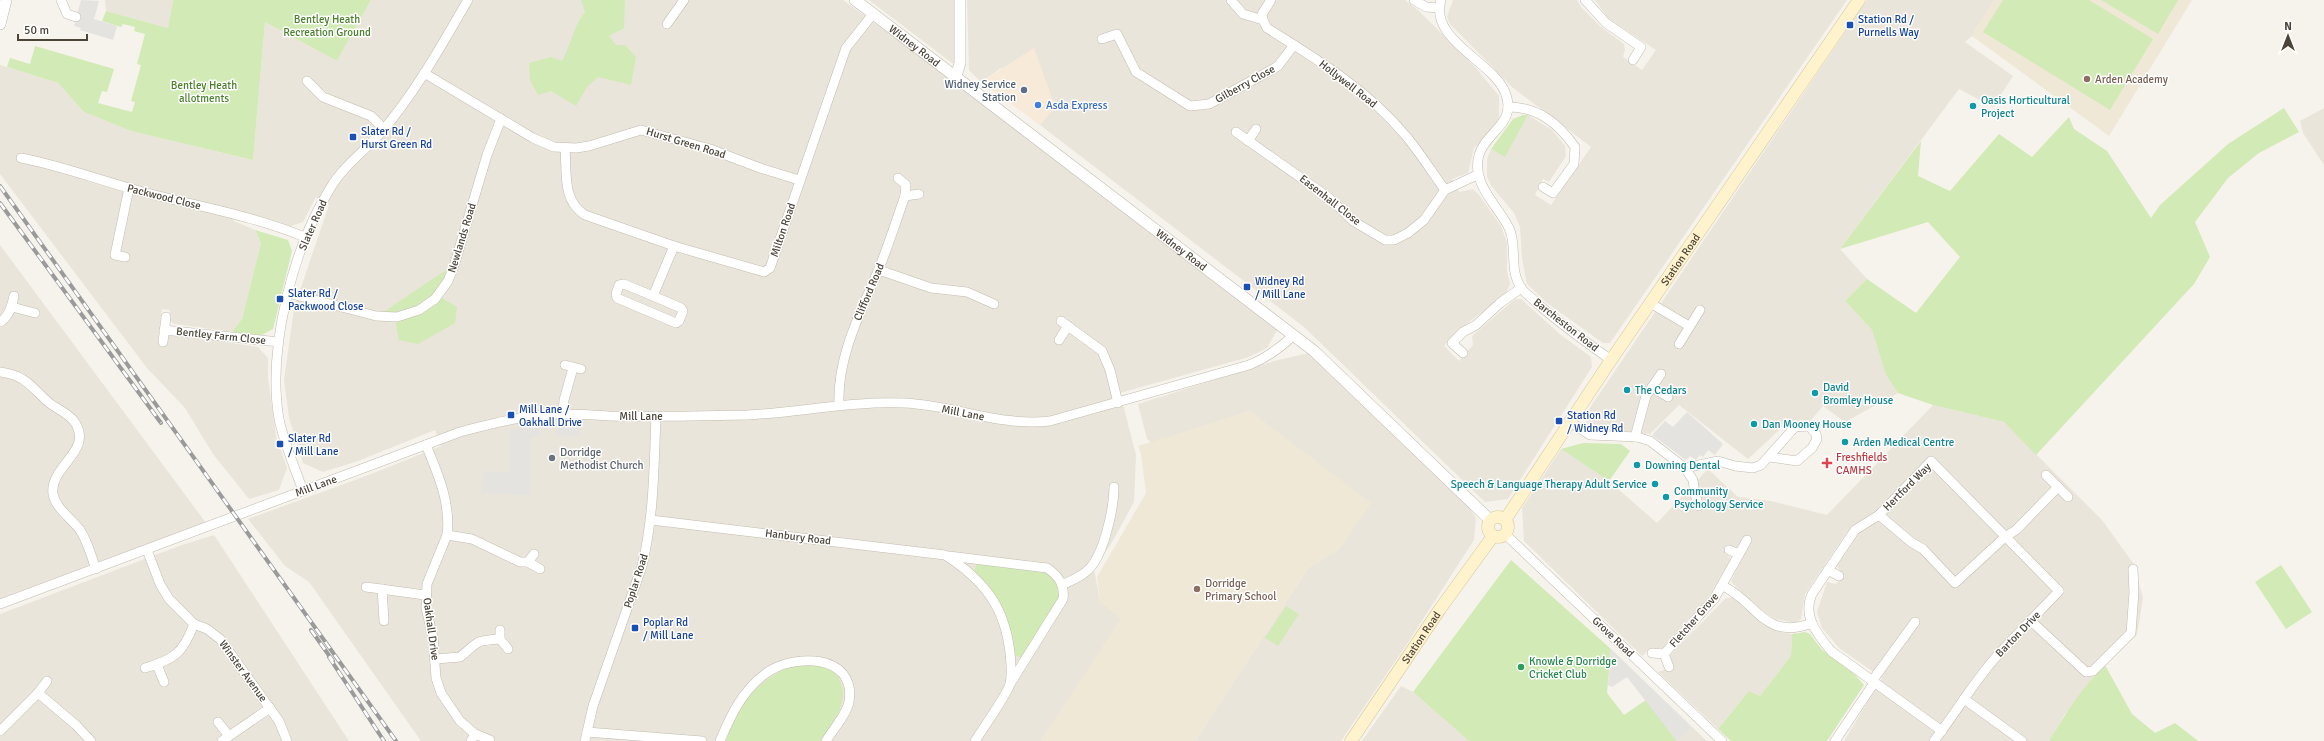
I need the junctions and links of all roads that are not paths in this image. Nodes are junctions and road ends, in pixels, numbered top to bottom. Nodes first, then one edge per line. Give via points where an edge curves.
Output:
1 (6, 0) edge
2 (61, 0) edge
3 (468, 0) edge
4 (684, 0) edge
5 (855, 0) edge
6 (960, 0) edge
7 (1231, 0) edge
8 (1271, 0) edge
9 (1414, 0) edge
10 (1585, 0) edge
11 (1859, 0) edge
12 (1440, 4) edge
13 (873, 14) junction
14 (76, 17) dead end
15 (1263, 20) junction
16 (0, 24) edge
17 (667, 24) dead end
18 (1102, 39) dead end
19 (1294, 45) junction
20 (1633, 60) dead end
21 (424, 73) junction
22 (956, 76) junction
23 (307, 81) dead end
24 (1508, 107) junction
25 (501, 119) junction
26 (384, 129) junction
27 (1256, 129) dead end
28 (1236, 132) dead end
29 (1248, 141) junction
30 (566, 148) junction
31 (21, 158) dead end
32 (1477, 175) junction
33 (898, 178) dead end
34 (798, 180) junction
35 (1543, 187) dead end
36 (129, 188) junction
37 (1445, 190) junction
38 (919, 194) dead end
39 (905, 196) junction
40 (307, 238) junction
41 (674, 246) junction
42 (125, 257) dead end
43 (879, 270) junction
44 (1521, 288) junction
45 (288, 293) junction
46 (14, 296) dead end
47 (653, 296) junction
48 (994, 304) dead end
49 (1652, 304) junction
50 (12, 307) junction
51 (1700, 310) dead end
52 (35, 313) dead end
53 (166, 317) dead end
54 (0, 322) edge
55 (1689, 326) junction
56 (164, 330) junction
57 (1294, 335) junction
58 (1059, 340) dead end
59 (163, 342) dead end
60 (278, 342) junction
61 (1679, 344) dead end
62 (1463, 353) dead end
63 (1611, 360) junction
64 (573, 367) dead end
65 (0, 372) edge
66 (1661, 374) dead end
67 (1652, 387) junction
68 (1668, 397) dead end
69 (1118, 403) junction
70 (839, 405) junction
71 (563, 414) junction
72 (656, 416) junction
73 (1570, 422) junction
74 (1635, 437) junction
75 (426, 445) junction
76 (1769, 457) junction
77 (1685, 468) junction
78 (2046, 475) dead end
79 (1114, 487) dead end
80 (2058, 487) junction
81 (303, 491) junction
82 (2068, 497) dead end
83 (1699, 506) dead end
84 (1879, 514) junction
85 (651, 520) junction
86 (1490, 520) junction
87 (1505, 520) junction
88 (1505, 534) junction
89 (447, 535) junction
90 (1492, 536) junction
91 (2005, 536) junction
92 (1747, 540) dead end
93 (147, 550) junction
94 (1729, 550) dead end
95 (534, 554) dead end
96 (1739, 554) junction
97 (945, 555) junction
98 (528, 562) junction
99 (96, 569) junction
100 (540, 569) dead end
101 (2133, 569) dead end
102 (1828, 570) junction
103 (1839, 576) dead end
104 (1062, 585) junction
105 (1723, 586) junction
106 (366, 587) dead end
107 (382, 589) junction
108 (425, 595) junction
109 (0, 604) edge
110 (384, 621) dead end
111 (2031, 621) junction
112 (1915, 622) dead end
113 (1812, 623) junction
114 (194, 624) junction
115 (500, 630) dead end
116 (500, 639) junction
117 (508, 648) dead end
118 (1652, 653) dead end
119 (1664, 654) junction
120 (436, 659) junction
121 (157, 665) junction
122 (1669, 666) dead end
123 (145, 668) dead end
124 (47, 681) dead end
125 (164, 682) dead end
126 (1873, 682) junction
127 (1010, 684) junction
128 (38, 693) junction
129 (1964, 699) junction
130 (270, 708) junction
131 (218, 722) dead end
132 (0, 731) edge
133 (1942, 731) junction
134 (586, 736) edge
135 (2008, 737) edge
136 (226, 738) edge
137 (473, 738) edge
138 (490, 740) edge
139 (90, 741) edge
140 (288, 741) edge
141 (702, 741) edge
142 (720, 741) edge
143 (826, 741) edge
144 (975, 741) edge
145 (1352, 741) edge
146 (1722, 741) edge
147 (1835, 741) edge
148 (1934, 741) edge
149 (2022, 741) edge

1 - 16 street
2 - 14 street via 67,14
3 - 21 street, Slater Road
4 - 17 street
5 - 13 street, Widney Road
6 - 22 street via 960,63
7 - 15 street, Hollywell Road via 1243,14
8 - 15 street via 1262,14
9 - 12 street via 1426,7
10 - 20 street via 1606,23 1641,47
11 - 49 main road, Station Road
12 - 24 street via 1442,25 1501,85
13 - 22 street, Widney Road
13 - 34 street, Milton Road via 846,48
15 - 19 street, Hollywell Road via 1267,28
18 - 19 street, Gilberry Close via 1117,34 1136,72 1190,106 1209,104 1278,66
19 - 37 street, Hollywell Road via 1337,74 1381,110 1406,136
21 - 25 street, Hurst Green Road
21 - 26 street, Slater Road
22 - 57 street, Widney Road
23 - 26 street via 323,97 371,116
24 - 32 street via 1502,126 1480,154
24 - 35 street via 1526,108 1539,113 1575,147 1574,164 1553,193
25 - 30 street, Hurst Green Road via 533,138 554,147
25 - 45 street, Newlands Road via 487,155 454,266 442,292 431,302 415,312 387,318
26 - 40 street, Slater Road via 331,187
27 - 29 street
28 - 29 street, Easenhall Close
29 - 37 street, Easenhall Close via 1328,197 1353,221 1386,240 1394,240 1408,233 1424,220
30 - 34 street, Hurst Green Road via 589,146 641,130 710,149
30 - 41 street, Milton Road via 568,193 578,211
31 - 36 street, Packwood Close via 53,164
32 - 37 street
32 - 44 street, Barcheston Road via 1509,228 1513,241 1512,261
33 - 39 street via 906,185
34 - 41 street, Milton Road via 770,268 764,272
36 - 40 street, Packwood Close via 274,225
36 - 42 street via 115,255
38 - 39 street
39 - 43 street, Clifford Road
40 - 45 street, Slater Road
41 - 47 street
43 - 48 street via 930,288 968,292
43 - 70 street, Clifford Road via 853,329 839,380
44 - 62 street via 1452,343
44 - 63 street, Barcheston Road via 1550,315
45 - 60 street, Slater Road
46 - 50 street
47 - 47 street via 681,308 683,311 679,321 676,323 617,298 616,294 619,285 624,284
49 - 55 street
49 - 63 main road, Station Road
50 - 52 street
50 - 54 street
51 - 55 street
53 - 56 street, Bentley Farm Close
55 - 61 street
56 - 59 street, Bentley Farm Close
56 - 60 street, Bentley Farm Close
57 - 69 street, Mill Lane via 1279,349 1260,361
57 - 86 street, Widney Road
58 - 69 street via 1064,323 1102,351
60 - 81 street, Slater Road via 279,420
63 - 73 main road, Station Road
64 - 71 street
65 - 99 street via 20,376 77,426 80,434 79,444 54,480 54,495 60,509 85,539
66 - 67 street
67 - 68 street
67 - 74 street via 1642,409
69 - 70 street, Mill Lane via 1050,421 1030,423 1010,422 907,403
70 - 72 street, Mill Lane via 750,414
71 - 72 street, Mill Lane
71 - 75 street, Mill Lane via 495,423 460,432
72 - 85 street, Poplar Road
73 - 74 street via 1590,435
73 - 87 main road, Station Road
74 - 77 street via 1650,441
75 - 81 street, Mill Lane
75 - 89 street, Oakhall Drive via 440,478 446,502
76 - 76 street via 1795,427 1809,426 1816,434 1817,439 1812,448 1797,461
76 - 77 street via 1761,465 1753,468 1718,461
77 - 83 street via 1693,480
78 - 80 street
79 - 104 street via 1114,501 1098,554 1089,570
80 - 82 street
80 - 91 street via 2016,530
81 - 93 street, Mill Lane
84 - 91 street via 1923,549 1955,583
84 - 91 street, Hertford Way via 1931,461
84 - 102 street, Hertford Way via 1855,530
85 - 97 street, Hanbury Road
85 - 134 street, Poplar Road via 642,566 593,706
86 - 87 main road via 1497,517
86 - 90 main road via 1488,529
87 - 88 main road via 1508,526
88 - 90 main road via 1501,537
88 - 146 street, Grove Road
89 - 98 street via 472,539 508,558
89 - 108 street, Oakhall Drive
90 - 145 main road, Station Road
91 - 111 street, Barton Drive via 2059,591
92 - 96 street, Fletcher Grove
93 - 99 street, Mill Lane
93 - 114 street, Winster Avenue via 160,584 169,599
94 - 96 street
95 - 98 street
96 - 105 street, Fletcher Grove
97 - 104 street, Hanbury Road via 1047,568 1055,573
97 - 127 street, Hanbury Road via 986,589 1001,613 1009,644
98 - 100 street
99 - 109 street, Mill Lane
101 - 111 street via 2131,633 2093,671 2086,672
102 - 103 street
102 - 113 street, Hertford Way via 1809,602
104 - 127 street via 1064,594 1061,603
105 - 113 street, Fletcher Grove via 1732,590 1772,624 1786,629
105 - 119 street, Fletcher Grove via 1714,600
106 - 107 street
107 - 108 street
107 - 110 street
108 - 120 street, Oakhall Drive
111 - 129 street, Barton Drive via 1995,658
112 - 126 street
113 - 126 street, Hertford Way via 1817,635 1831,651
114 - 121 street via 187,643 179,653
114 - 130 street, Winster Avenue via 207,629 220,639
115 - 116 street
116 - 117 street
116 - 120 street via 473,644 460,657
118 - 119 street, Fletcher Grove
119 - 122 street, Fletcher Grove
120 - 137 street, Oakhall Drive via 436,678 446,704
121 - 123 street
121 - 125 street
124 - 128 street
126 - 133 street, Hertford Way
126 - 147 street
127 - 144 street
128 - 132 street
128 - 139 street
129 - 133 street, Barton Drive
129 - 135 street
130 - 136 street, Winster Avenue
130 - 140 street, Winster Avenue
131 - 136 street, Winster Avenue
133 - 148 street, Barton Drive
134 - 141 street
135 - 149 street
137 - 138 street, Oakhall Drive
142 - 143 street via 746,691 765,674 789,662 814,660 828,663 839,671 848,690 849,702

